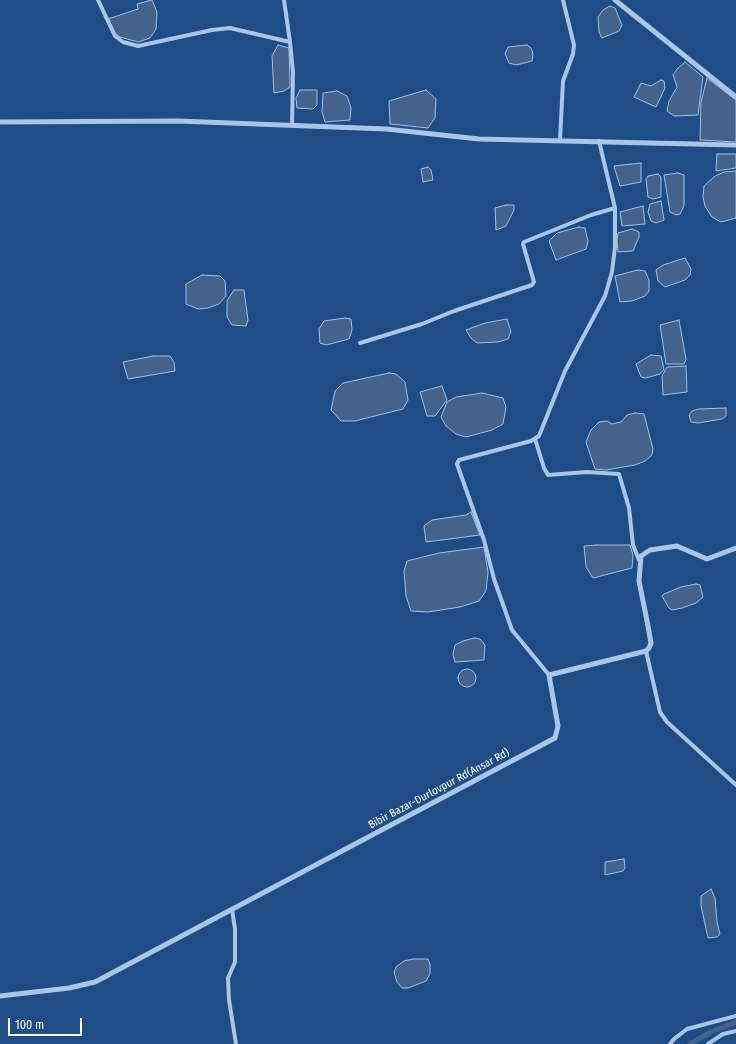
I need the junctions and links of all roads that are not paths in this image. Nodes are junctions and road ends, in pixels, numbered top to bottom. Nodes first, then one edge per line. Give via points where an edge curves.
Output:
1 (98, 0) edge
2 (284, 0) edge
3 (564, 0) edge
4 (615, 0) edge
5 (290, 42) junction
6 (736, 97) edge
7 (0, 122) edge
8 (292, 125) junction
9 (560, 140) junction
10 (599, 141) junction
11 (736, 145) edge
12 (615, 208) junction
13 (360, 343) dead end
14 (535, 439) junction
15 (736, 548) edge
16 (639, 560) junction
17 (646, 651) junction
18 (548, 675) junction
19 (736, 785) edge
20 (232, 908) junction
21 (0, 996) edge
22 (736, 1016) edge
23 (736, 1031) edge
24 (236, 1044) edge
25 (670, 1044) edge
26 (708, 1044) edge

1 - 5 street via 115,36 122,42 138,46 230,28
2 - 5 street
3 - 9 street via 574,45 563,81
4 - 6 street
5 - 8 street via 293,72
7 - 8 street via 178,121
8 - 9 street via 386,129 479,139
9 - 10 street
10 - 11 street
10 - 12 street
12 - 13 street via 524,242 534,282 532,285
12 - 14 street via 616,247 605,296 565,371 541,432
14 - 16 street via 548,475 587,472 619,474 629,508 633,545
14 - 18 street via 459,460 457,464 512,630
15 - 16 street via 707,558 677,546 650,550
16 - 17 street via 639,581 650,643
17 - 18 street
17 - 19 street via 659,707 666,722
18 - 20 street, Bibir Bazar-Durlovpur Rd(Ansar Rd) via 558,726 555,738
20 - 21 street, Bibir Bazar-Durlovpur Rd(Ansar Rd) via 95,982 69,988
20 - 24 street via 235,962 228,978
22 - 25 street via 687,1029
23 - 26 street via 723,1034

